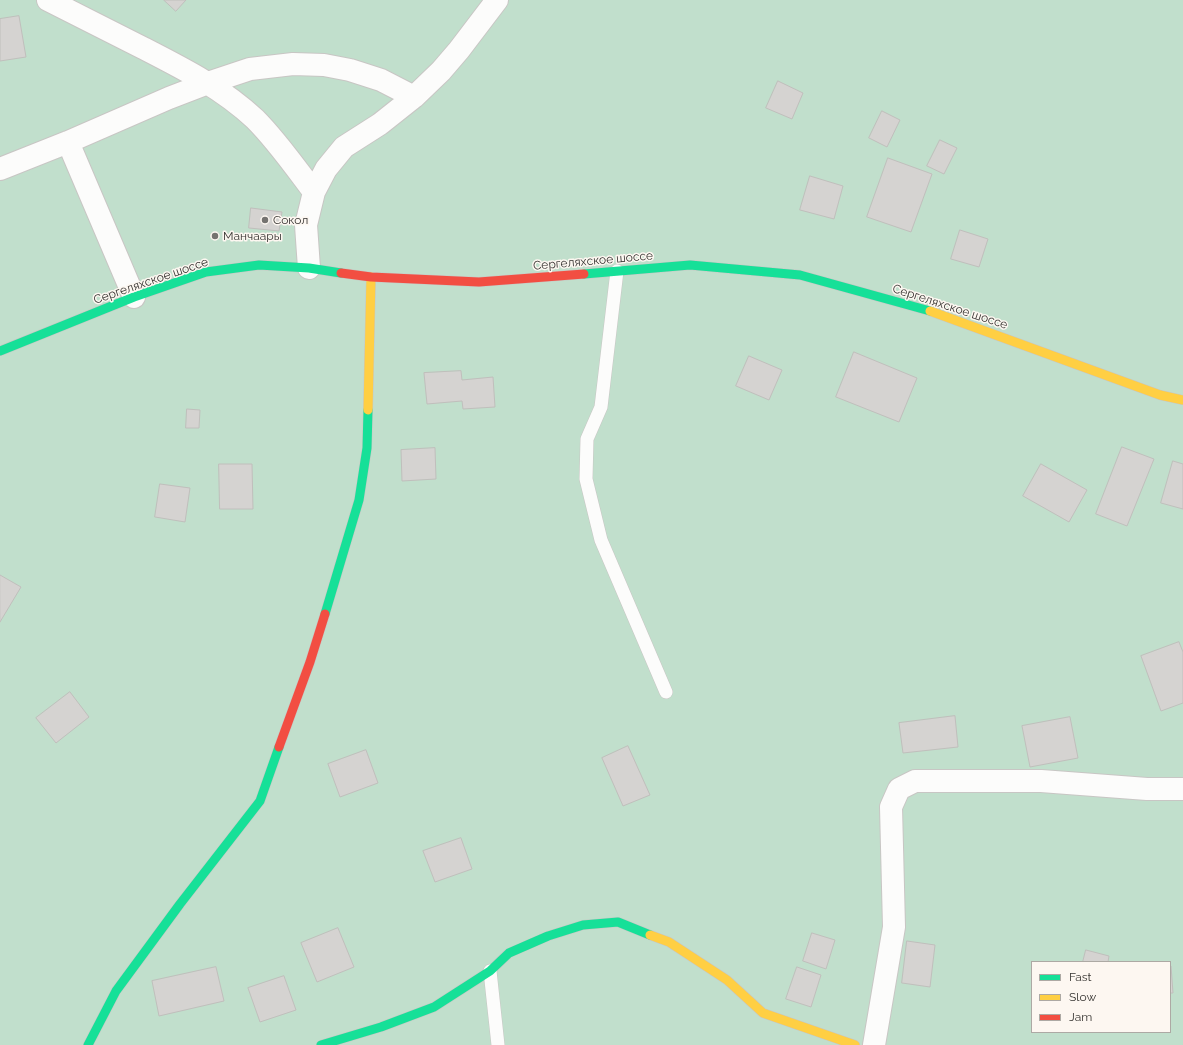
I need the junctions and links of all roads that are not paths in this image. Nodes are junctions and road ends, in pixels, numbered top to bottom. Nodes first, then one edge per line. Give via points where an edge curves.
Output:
1 (48, 0) edge
2 (497, 0) edge
3 (208, 83) junction
4 (414, 97) junction
5 (68, 142) junction
6 (0, 169) edge
7 (314, 192) junction
8 (309, 268) junction
9 (617, 271) junction
10 (371, 277) junction
11 (134, 297) junction
12 (0, 351) edge
13 (1183, 400) edge
14 (666, 692) dead end
15 (1183, 789) edge
16 (490, 971) junction
17 (88, 1045) edge
18 (321, 1045) edge
19 (498, 1045) edge
20 (855, 1045) edge
21 (874, 1045) edge

1 - 3 street
2 - 4 street via 460,50
3 - 4 street via 250,69 293,64 324,65 381,80
3 - 5 street
3 - 7 street via 226,94 271,136
4 - 7 street via 380,124 344,147 326,168
5 - 6 street
5 - 11 street
7 - 8 street via 306,225
8 - 10 street, Сергеляхское шоссе
8 - 11 street, Сергеляхское шоссе via 259,266 206,272
9 - 10 street, Сергеляхское шоссе via 479,282
9 - 13 street, Сергеляхское шоссе via 690,265 800,275 923,308 1160,394
9 - 14 lane via 601,407 586,439 586,479 601,540
10 - 17 street via 367,448 359,500 310,662 260,801 116,991
11 - 12 street, Сергеляхское шоссе
15 - 21 street via 1146,789 1041,781 915,781 899,789 891,807 894,927
16 - 18 street via 434,1007 381,1027
16 - 19 lane
16 - 20 street via 509,953 548,936 583,925 618,922 669,942 728,980 763,1013

